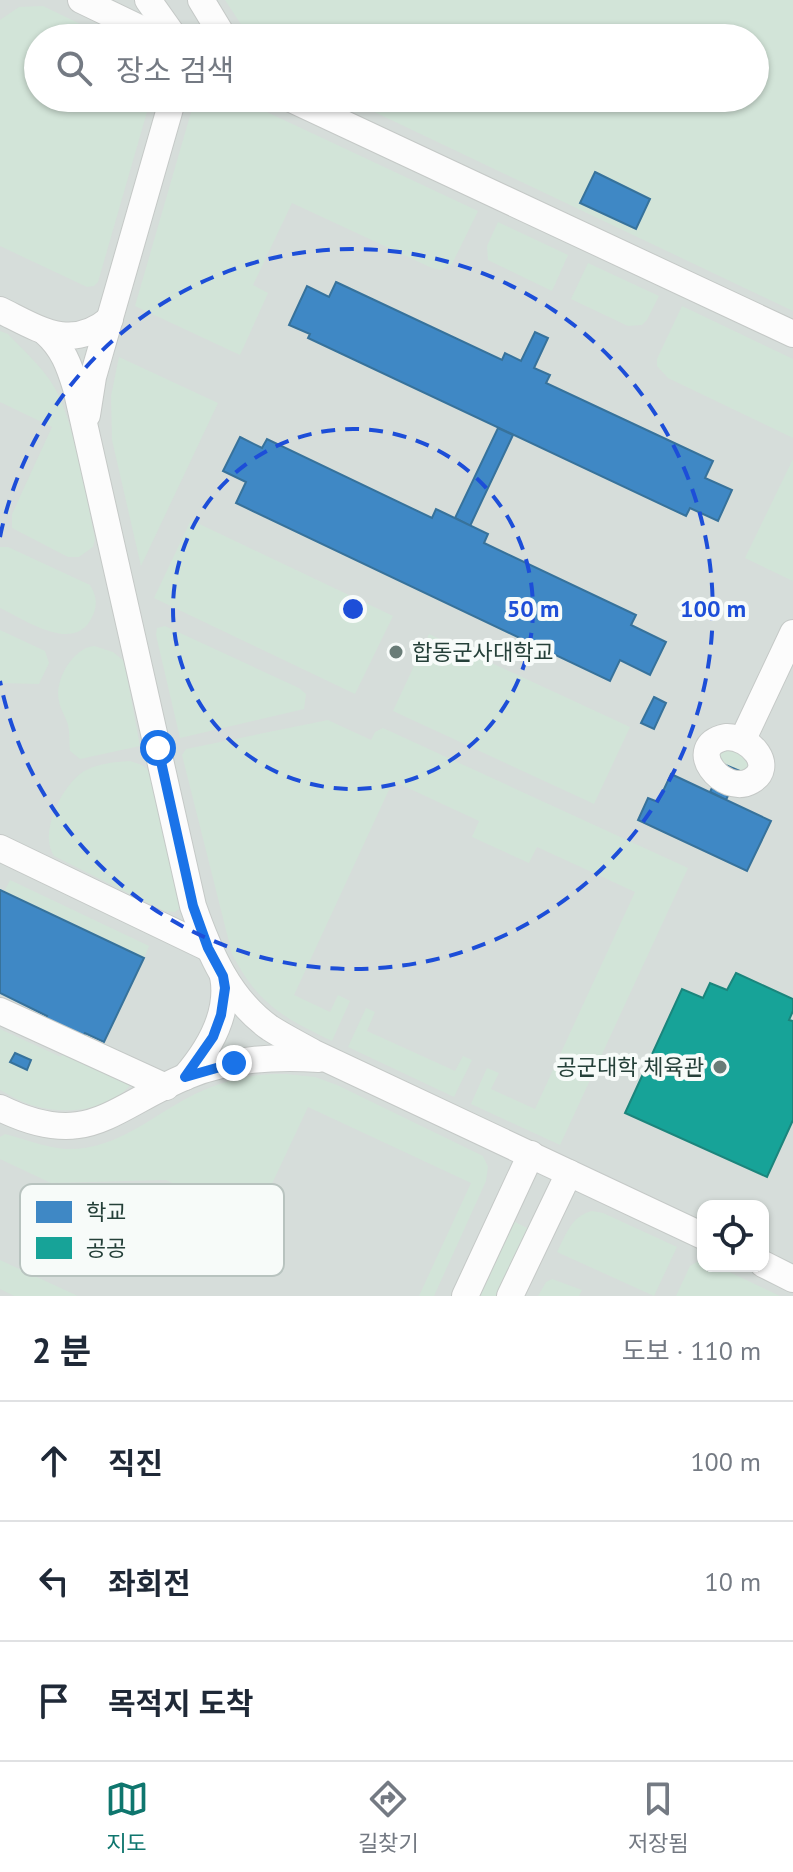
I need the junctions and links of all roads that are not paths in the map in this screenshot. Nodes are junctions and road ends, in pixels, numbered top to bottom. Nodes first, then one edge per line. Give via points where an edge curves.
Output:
1 (81, 0) edge
2 (148, 0) edge
3 (201, 0) edge
4 (131, 24) edge
5 (165, 24) edge
6 (216, 24) edge
7 (169, 112) edge
8 (319, 112) edge
9 (0, 310) edge
10 (110, 319) junction
11 (45, 332) junction
12 (793, 334) edge
13 (86, 432) junction
14 (793, 633) edge
15 (743, 739) dead end
16 (0, 848) edge
17 (193, 906) junction
18 (169, 927) junction
19 (208, 948) junction
20 (223, 976) junction
21 (0, 1011) edge
22 (332, 1061) junction
23 (176, 1082) junction
24 (0, 1108) edge
25 (531, 1154) junction
26 (569, 1173) junction
27 (697, 1233) edge
28 (769, 1267) edge
29 (793, 1279) edge
30 (465, 1296) edge
31 (510, 1296) edge

1 - 4 street
2 - 5 street
3 - 6 street
7 - 10 street
8 - 12 street
9 - 11 street
10 - 11 street via 89,333
10 - 13 street via 89,397
11 - 13 street via 65,354
13 - 17 street
14 - 15 street
16 - 18 street
17 - 18 street via 188,927
17 - 19 street
18 - 19 street
19 - 20 street
20 - 22 street via 269,1027
20 - 23 street via 218,1024 206,1049
21 - 23 street
22 - 23 street via 251,1060
22 - 25 street
23 - 24 street via 82,1126 28,1121
25 - 26 street
25 - 30 street
26 - 27 street
26 - 31 street
28 - 29 street

